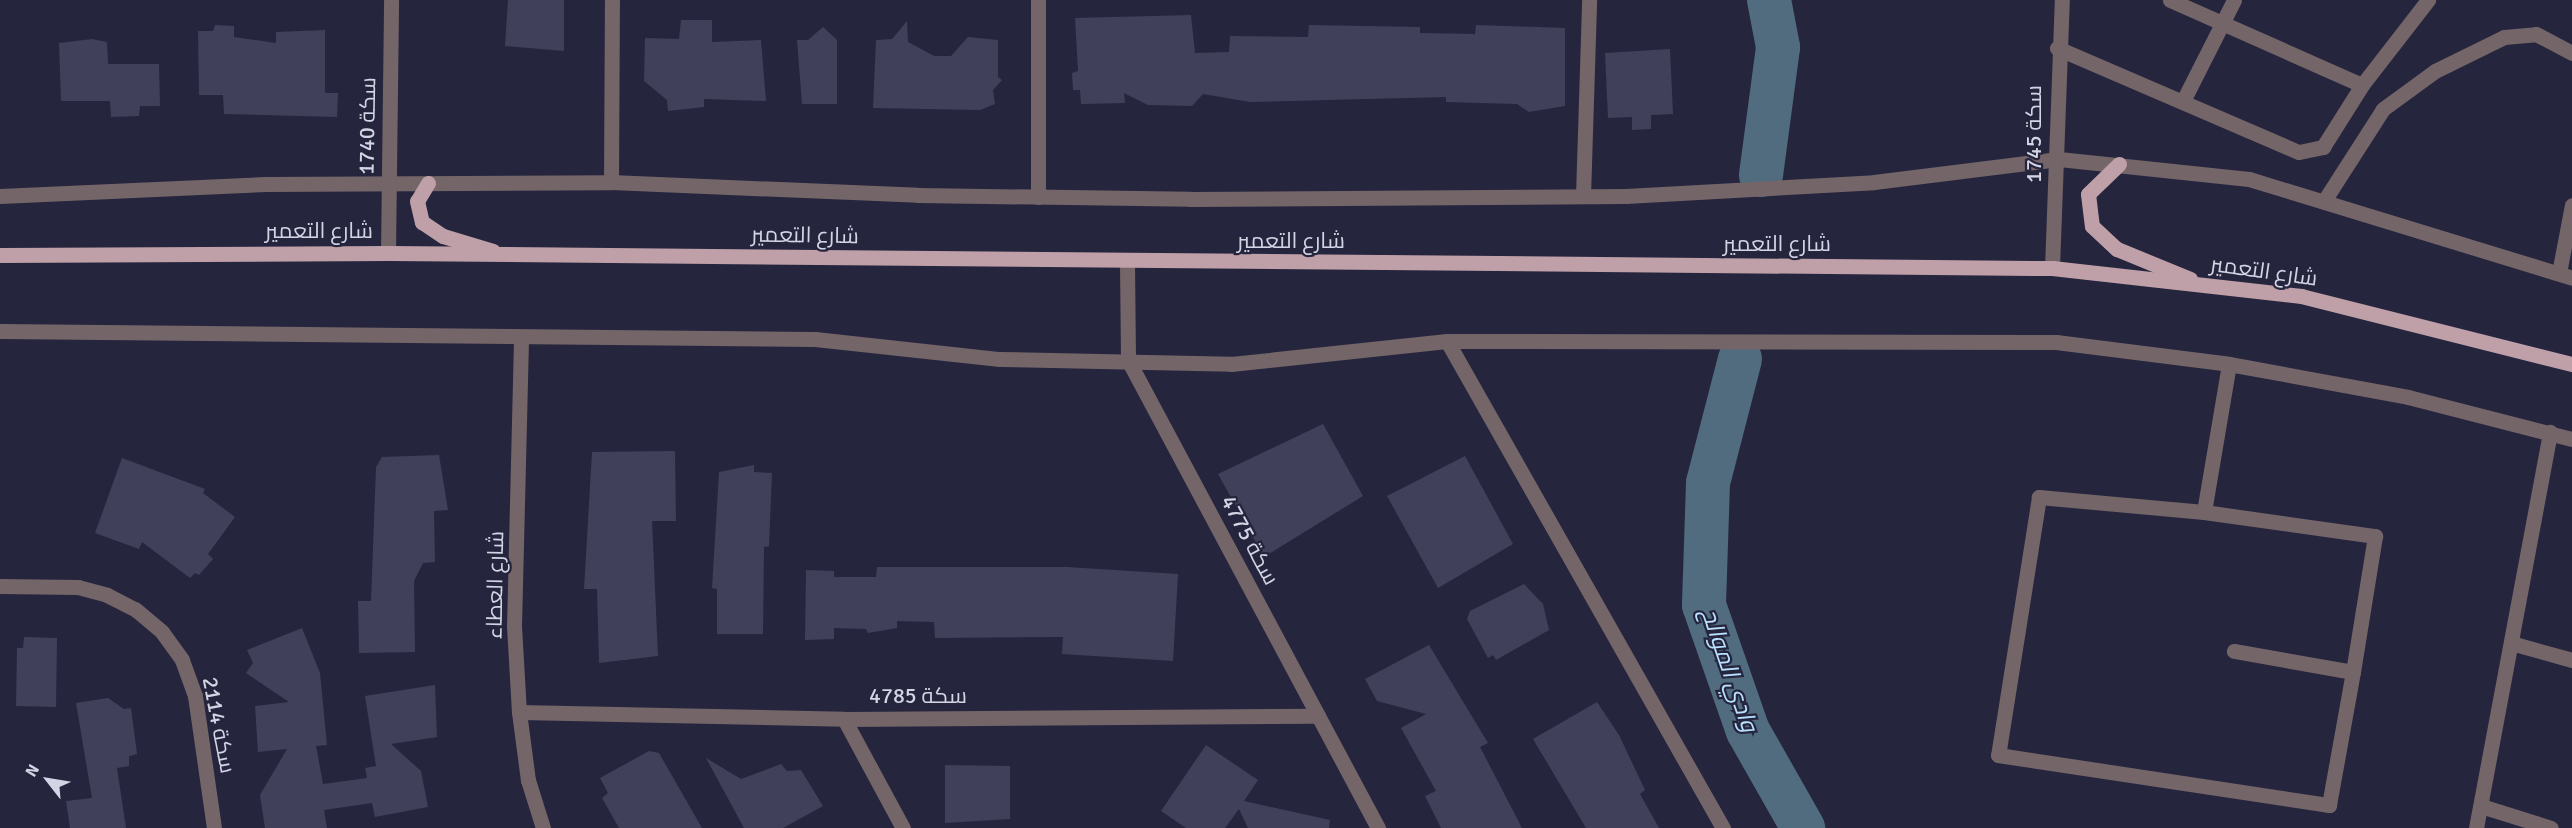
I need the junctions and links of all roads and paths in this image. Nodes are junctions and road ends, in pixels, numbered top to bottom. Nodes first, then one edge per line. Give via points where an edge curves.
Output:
1 (391, 0) edge
2 (612, 0) edge
3 (1038, 0) edge
4 (1589, 0) edge
5 (2062, 0) edge
6 (2170, 0) edge
7 (2234, 0) edge
8 (2428, 0) edge
9 (2224, 24) junction
10 (2057, 48) junction
11 (2572, 53) edge
12 (2362, 86) junction
13 (2183, 101) junction
14 (2059, 159) junction
15 (2119, 164) junction
16 (611, 182) junction
17 (389, 183) junction
18 (428, 183) junction
19 (0, 196) edge
20 (1583, 196) junction
21 (1038, 197) junction
22 (2324, 201) junction
23 (2572, 205) edge
24 (388, 253) junction
25 (502, 254) junction
26 (0, 255) edge
27 (1127, 263) junction
28 (2052, 268) junction
29 (2565, 276) edge
30 (2203, 285) junction
31 (0, 331) edge
32 (521, 340) junction
33 (1447, 341) junction
34 (1128, 360) junction
35 (2229, 364) junction
36 (2572, 364) edge
37 (2550, 432) junction
38 (2572, 439) edge
39 (2204, 512) junction
40 (0, 586) edge
41 (2511, 643) junction
42 (2234, 651) dead end
43 (2572, 660) edge
44 (2353, 672) junction
45 (519, 712) junction
46 (1318, 716) junction
47 (844, 719) junction
48 (2481, 806) junction
49 (214, 828) edge
50 (543, 828) edge
51 (903, 828) edge
52 (1378, 828) edge
53 (1723, 828) edge
54 (2476, 828) edge
55 (2551, 828) edge

1 - 17 street, سكة 1740
2 - 16 street
3 - 21 street
4 - 20 street
5 - 10 street, سكة 1745
6 - 9 street
7 - 9 street
8 - 12 street
9 - 12 street
9 - 13 street
10 - 13 street
10 - 14 street, سكة 1745
11 - 22 street via 2536,33 2504,37 2435,71 2383,109
12 - 13 street via 2323,147 2299,152
14 - 15 street
14 - 20 street via 1874,182
14 - 28 street, سكة 1745
15 - 22 street via 2249,179
15 - 30 main road via 2088,194 2092,226 2117,249
16 - 18 street
16 - 21 street
17 - 18 street
17 - 19 street
17 - 24 street, سكة 1740
18 - 25 main road via 417,201 422,222 443,236
20 - 21 street
22 - 29 street
23 - 29 street
24 - 25 main road, شارع التعمير
24 - 26 main road, شارع التعمير
25 - 27 main road, شارع التعمير
27 - 28 main road, شارع التعمير
27 - 34 street, سكة 4775
28 - 30 main road, شارع التعمير
30 - 36 main road, شارع التعمير via 2301,296
31 - 32 street via 383,333
32 - 34 street via 815,339 1000,358
32 - 45 street, شارع العطاء via 514,626
33 - 34 street via 1231,364
33 - 35 street via 2056,342
33 - 53 street
34 - 46 street, سكة 4775
35 - 37 street via 2408,397
35 - 39 street
37 - 38 street
37 - 41 street
39 - 44 street via 2375,536
39 - 44 street via 2039,497 1998,755 2329,805
40 - 49 street, سكة 2114 via 78,587 107,595 135,609 162,632 182,660 195,696
41 - 43 street
41 - 48 street
42 - 44 street
45 - 47 street, سكة 4785
45 - 50 street, شارع العطاء via 528,780
46 - 47 street, سكة 4785
46 - 52 street, سكة 4775
47 - 51 street
48 - 54 street
48 - 55 street

